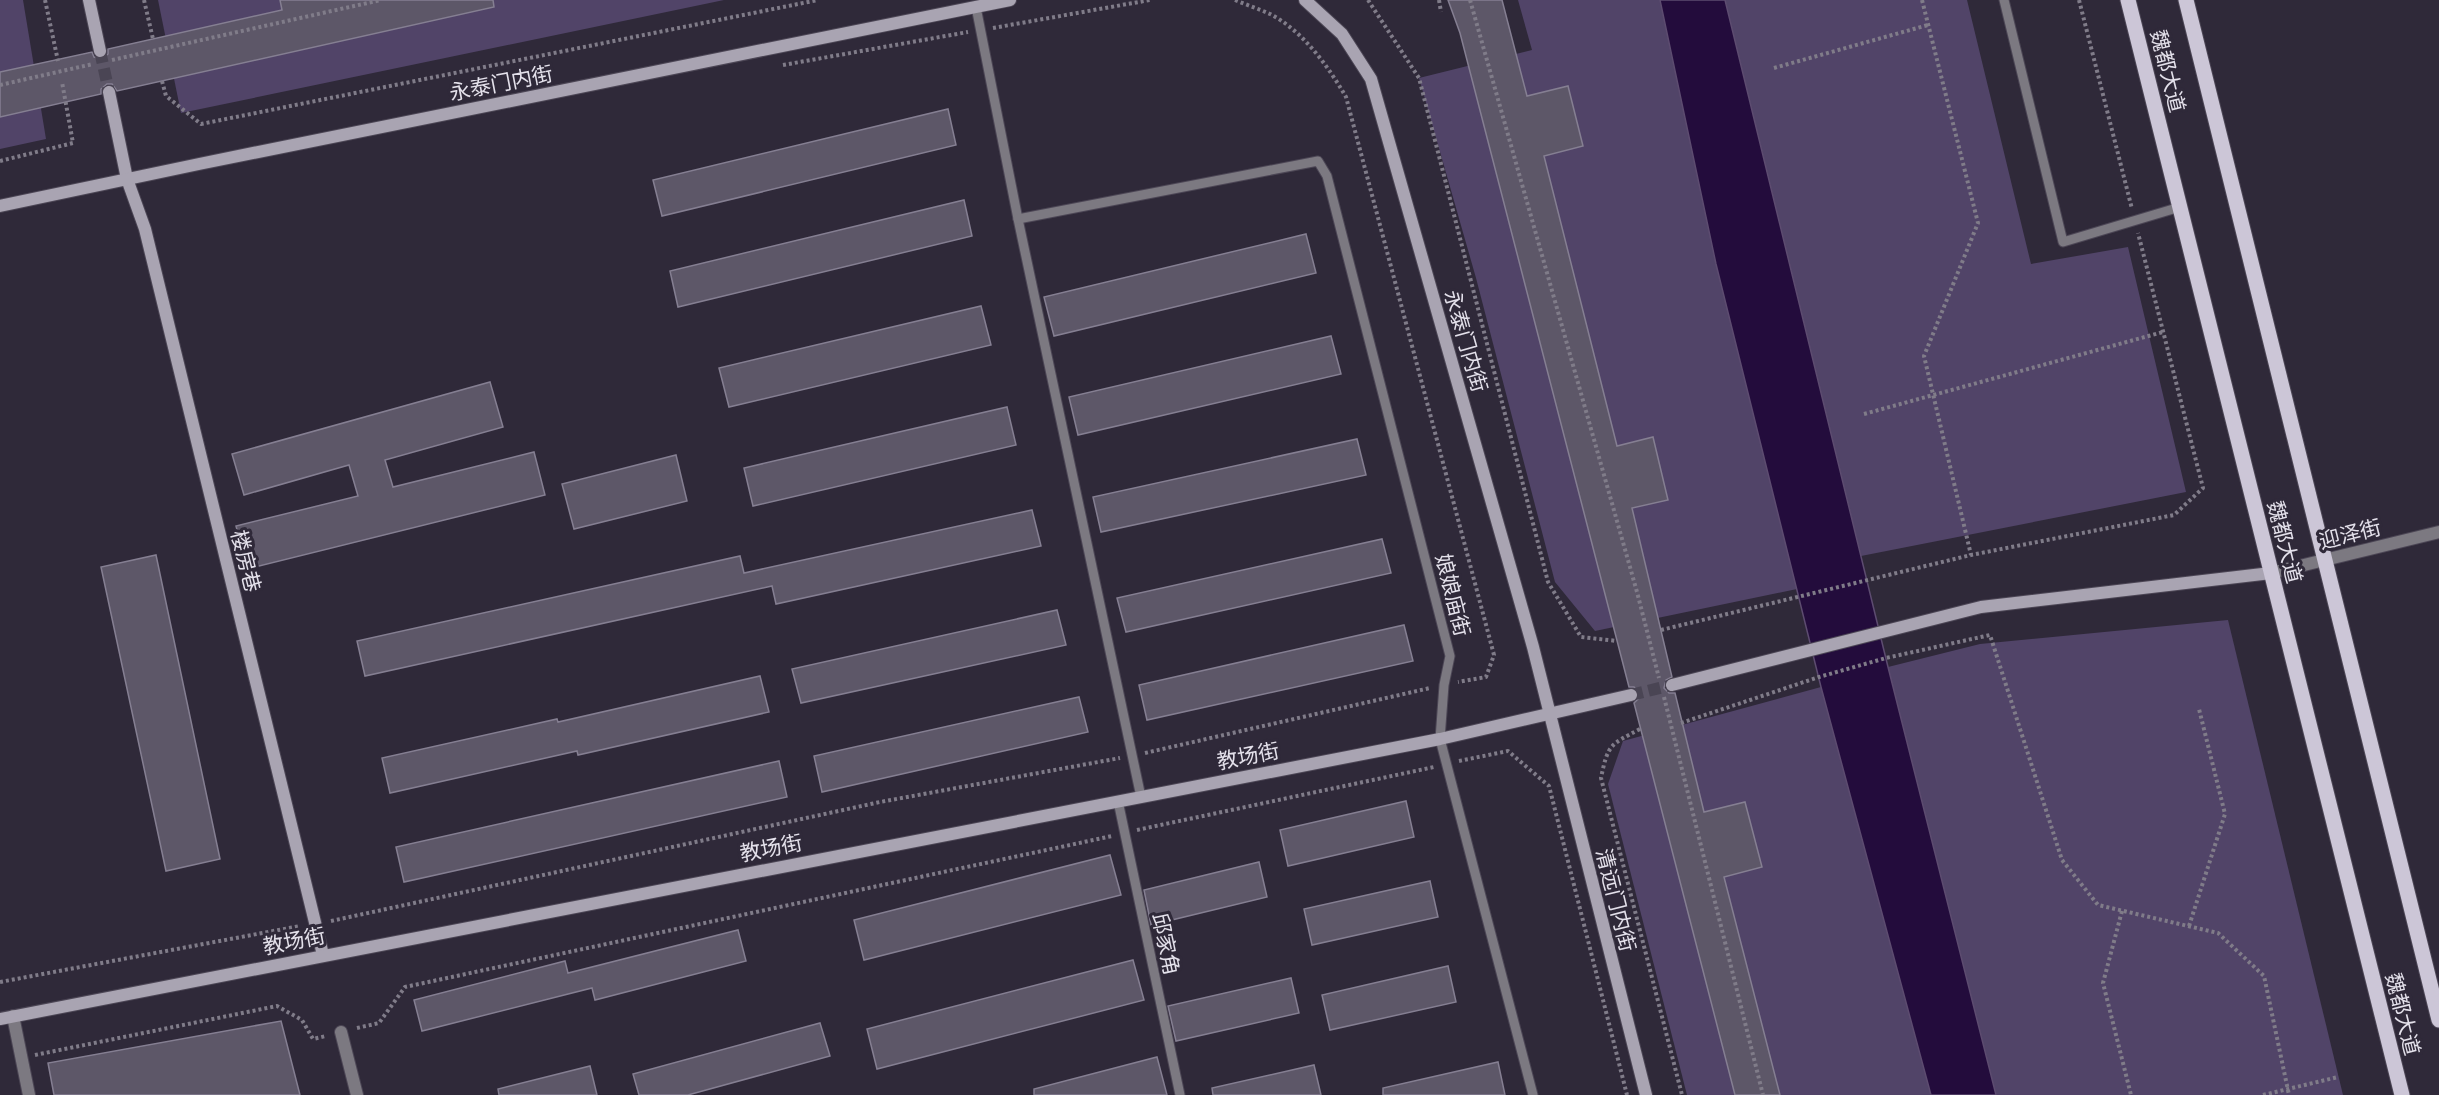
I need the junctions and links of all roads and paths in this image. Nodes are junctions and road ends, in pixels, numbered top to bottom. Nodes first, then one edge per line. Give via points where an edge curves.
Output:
1 (45, 0) edge
2 (144, 0) edge
3 (381, 0) edge
4 (818, 0) edge
5 (1010, 0) edge
6 (1235, 0) edge
7 (1305, 0) edge
8 (1368, 0) edge
9 (1439, 0) edge
10 (1470, 0) edge
11 (1922, 0) edge
12 (2004, 0) edge
13 (2079, 0) edge
14 (2128, 0) edge
15 (2186, 0) edge
16 (89, 2) edge
17 (976, 7) junction
18 (1442, 12) dead end
19 (1928, 25) junction
20 (153, 39) dead end
21 (100, 51) tunnel mouth
22 (58, 61) dead end
23 (1774, 68) dead end
24 (162, 81) dead end
25 (62, 82) dead end
26 (0, 85) edge
27 (109, 92) tunnel mouth
28 (0, 161) edge
29 (127, 179) junction
30 (0, 206) edge
31 (2180, 207) junction
32 (1018, 219) junction
33 (2134, 220) junction
34 (2163, 332) junction
35 (1933, 395) junction
36 (1864, 414) dead end
37 (2439, 532) edge
38 (1971, 555) junction
39 (2326, 560) junction
40 (2271, 573) junction
41 (1661, 630) dead end
42 (1617, 640) dead end
43 (1666, 684) joint
44 (1444, 685) junction
45 (1631, 695) tunnel mouth
46 (1663, 695) dead end
47 (2199, 709) dead end
48 (1548, 714) junction
49 (1681, 723) dead end
50 (1640, 729) dead end
51 (1440, 739) junction
52 (1132, 756) junction
53 (1447, 764) junction
54 (1141, 797) junction
55 (1118, 801) junction
56 (1124, 833) junction
57 (2122, 911) junction
58 (315, 924) junction
59 (2189, 926) junction
60 (322, 955) junction
61 (0, 982) edge
62 (13, 1016) junction
63 (0, 1019) edge
64 (2439, 1020) edge
65 (342, 1032) junction
66 (21, 1058) junction
67 (2338, 1077) dead end
68 (2288, 1088) junction
69 (29, 1095) edge
70 (357, 1095) edge
71 (1180, 1095) edge
72 (1533, 1095) edge
73 (1627, 1095) edge
74 (1646, 1095) edge
75 (1683, 1095) edge
76 (1763, 1095) edge
77 (2131, 1095) edge
78 (2263, 1095) edge
79 (2289, 1095) edge
80 (2402, 1095) edge

1 - 22 path
2 - 20 path
3 - 26 path
4 - 24 path via 201,124 166,96
5 - 17 main road, 永泰门内街
6 - 44 path via 1272,15 1304,40 1330,68 1346,97 1494,655 1486,677
7 - 48 main road, 永泰门内街 via 1342,34 1371,79 1530,636
8 - 42 path via 1419,78 1548,582 1581,637
9 - 18 path
10 - 43 path
11 - 19 path
12 - 33 lane via 2063,242
13 - 33 path
14 - 31 main road, 魏都大道
15 - 39 main road, 魏都大道
16 - 21 main road
17 - 29 main road, 永泰门内街
17 - 32 lane
19 - 23 path
19 - 35 path via 1978,222 1923,356
25 - 28 path via 73,143
27 - 29 main road, 楼房巷
29 - 30 main road, 永泰门内街
29 - 58 main road, 楼房巷 via 145,229
31 - 33 lane
31 - 40 main road, 魏都大道
32 - 44 lane, 娘娘庙街 via 1318,161 1327,176 1450,656
32 - 52 lane
33 - 34 path
34 - 35 path
34 - 38 path via 2202,488 2174,515
35 - 36 path
35 - 38 path
37 - 39 street, 迎泽街
38 - 41 path
39 - 40 street, 迎泽街
39 - 64 main road, 魏都大道
40 - 43 main road via 1981,607 1733,671
40 - 80 main road, 魏都大道
44 - 51 lane, 娘娘庙街
44 - 52 path
45 - 48 main road, 教场街
46 - 76 path
47 - 59 path via 2225,814
48 - 51 main road, 教场街
48 - 74 main road, 清远门内街
49 - 57 path via 1819,677 1990,635 2062,860 2097,905
50 - 75 path via 1614,743 1606,755 1601,778
51 - 53 lane, 娘娘庙街
51 - 54 main road, 教场街
52 - 54 lane
52 - 58 path via 880,802
53 - 56 path
53 - 72 lane, 娘娘庙街
53 - 73 path via 1508,751 1549,786
54 - 55 main road, 教场街
55 - 56 lane, 邱家角
55 - 60 main road, 教场街
56 - 65 path via 405,987 379,1023
56 - 71 lane, 邱家角
57 - 59 path
57 - 77 path via 2103,983
58 - 60 main road, 楼房巷
58 - 61 path
59 - 68 path via 2218,933 2264,976
60 - 62 main road, 教场街
62 - 63 main road, 教场街
62 - 66 street
65 - 66 path via 313,1039 302,1020 277,1006
65 - 70 street
66 - 69 street
67 - 68 path
68 - 78 path
68 - 79 path

